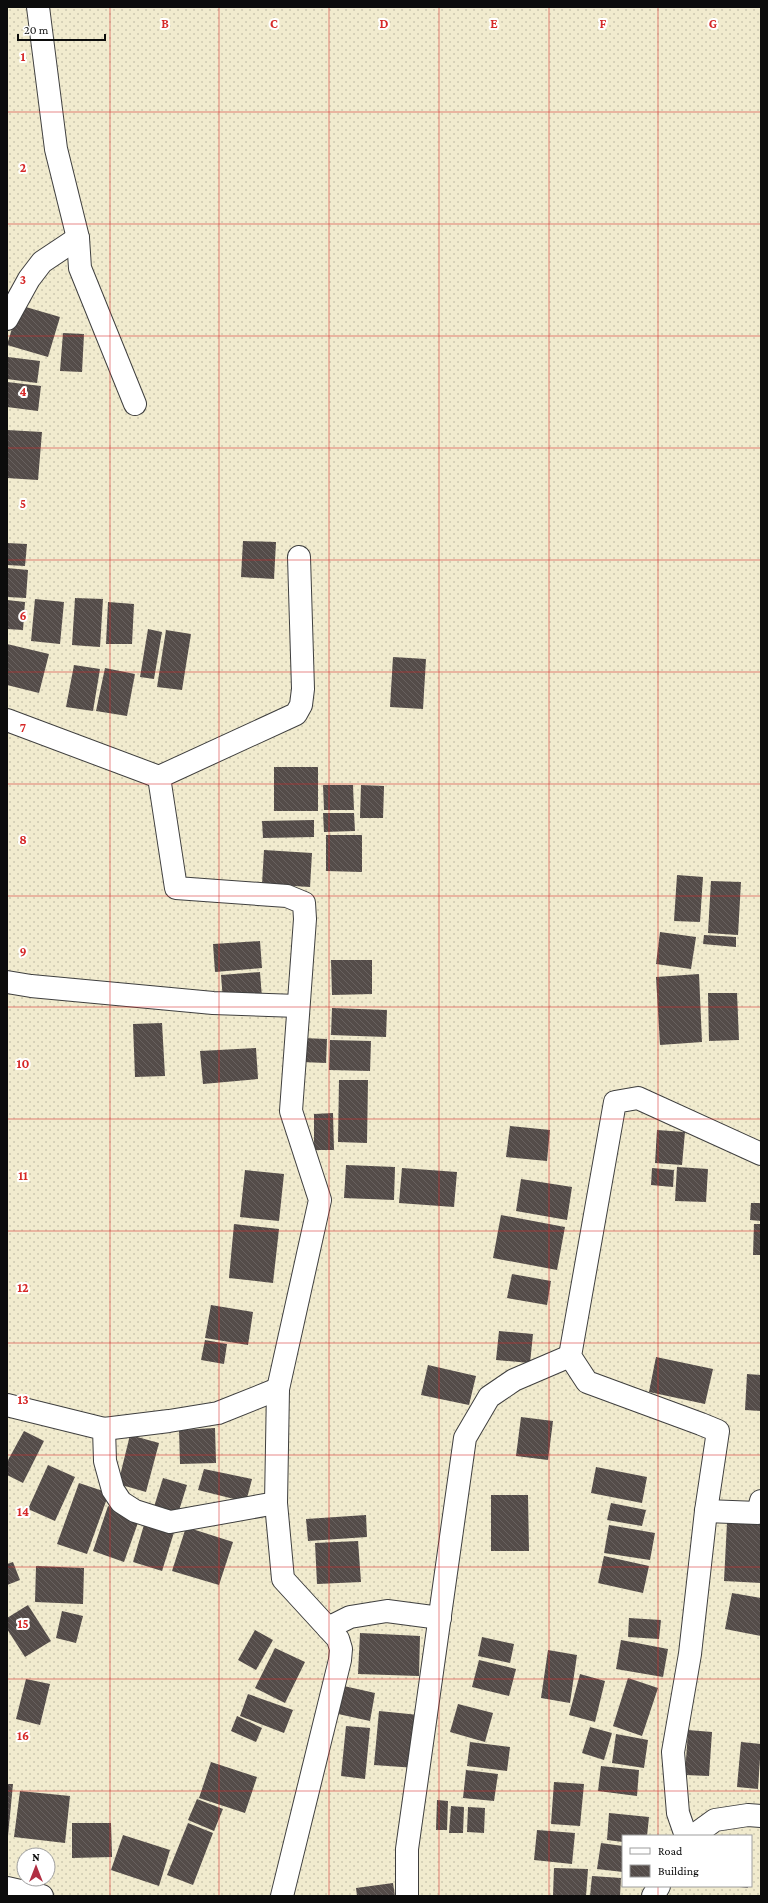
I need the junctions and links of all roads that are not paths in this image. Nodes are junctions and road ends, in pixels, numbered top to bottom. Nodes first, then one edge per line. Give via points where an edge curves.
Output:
1 (38, 7) edge
2 (78, 238) junction
3 (7, 319) edge
4 (135, 404) dead end
5 (299, 557) dead end
6 (7, 720) edge
7 (159, 777) junction
8 (7, 982) edge
9 (298, 1006) junction
10 (761, 1154) edge
11 (570, 1356) junction
12 (278, 1389) junction
13 (7, 1405) edge
14 (104, 1429) junction
15 (761, 1501) edge
16 (276, 1502) junction
17 (706, 1511) junction
18 (440, 1618) junction
19 (328, 1628) junction
20 (761, 1816) edge
21 (686, 1835) edge
22 (694, 1835) edge
23 (658, 1887) edge
24 (7, 1888) edge
25 (42, 1896) edge
26 (282, 1896) edge
27 (407, 1896) edge
28 (653, 1896) edge

1 - 2 street via 56,149
2 - 3 street via 42,262 29,279
2 - 4 street via 80,268
5 - 7 street via 303,690 301,705 296,714
6 - 7 street
7 - 9 street via 176,888 287,896 304,903
8 - 9 street via 213,1003
9 - 12 street via 291,1111 320,1200
10 - 11 street via 638,1098 615,1102
11 - 17 street via 587,1382 718,1431
11 - 18 street via 514,1380 490,1397 465,1438
12 - 14 street via 218,1412
12 - 16 street
13 - 14 street
14 - 16 street via 105,1461 113,1490 121,1502 135,1511 170,1522
15 - 17 street via 758,1513
16 - 19 street via 283,1579
17 - 21 street via 690,1654 673,1752 678,1813
18 - 19 street via 387,1611 350,1618
18 - 27 street via 406,1849
19 - 26 street via 338,1640 341,1649 340,1660
20 - 22 street via 748,1815 715,1820
23 - 28 street
24 - 25 street

